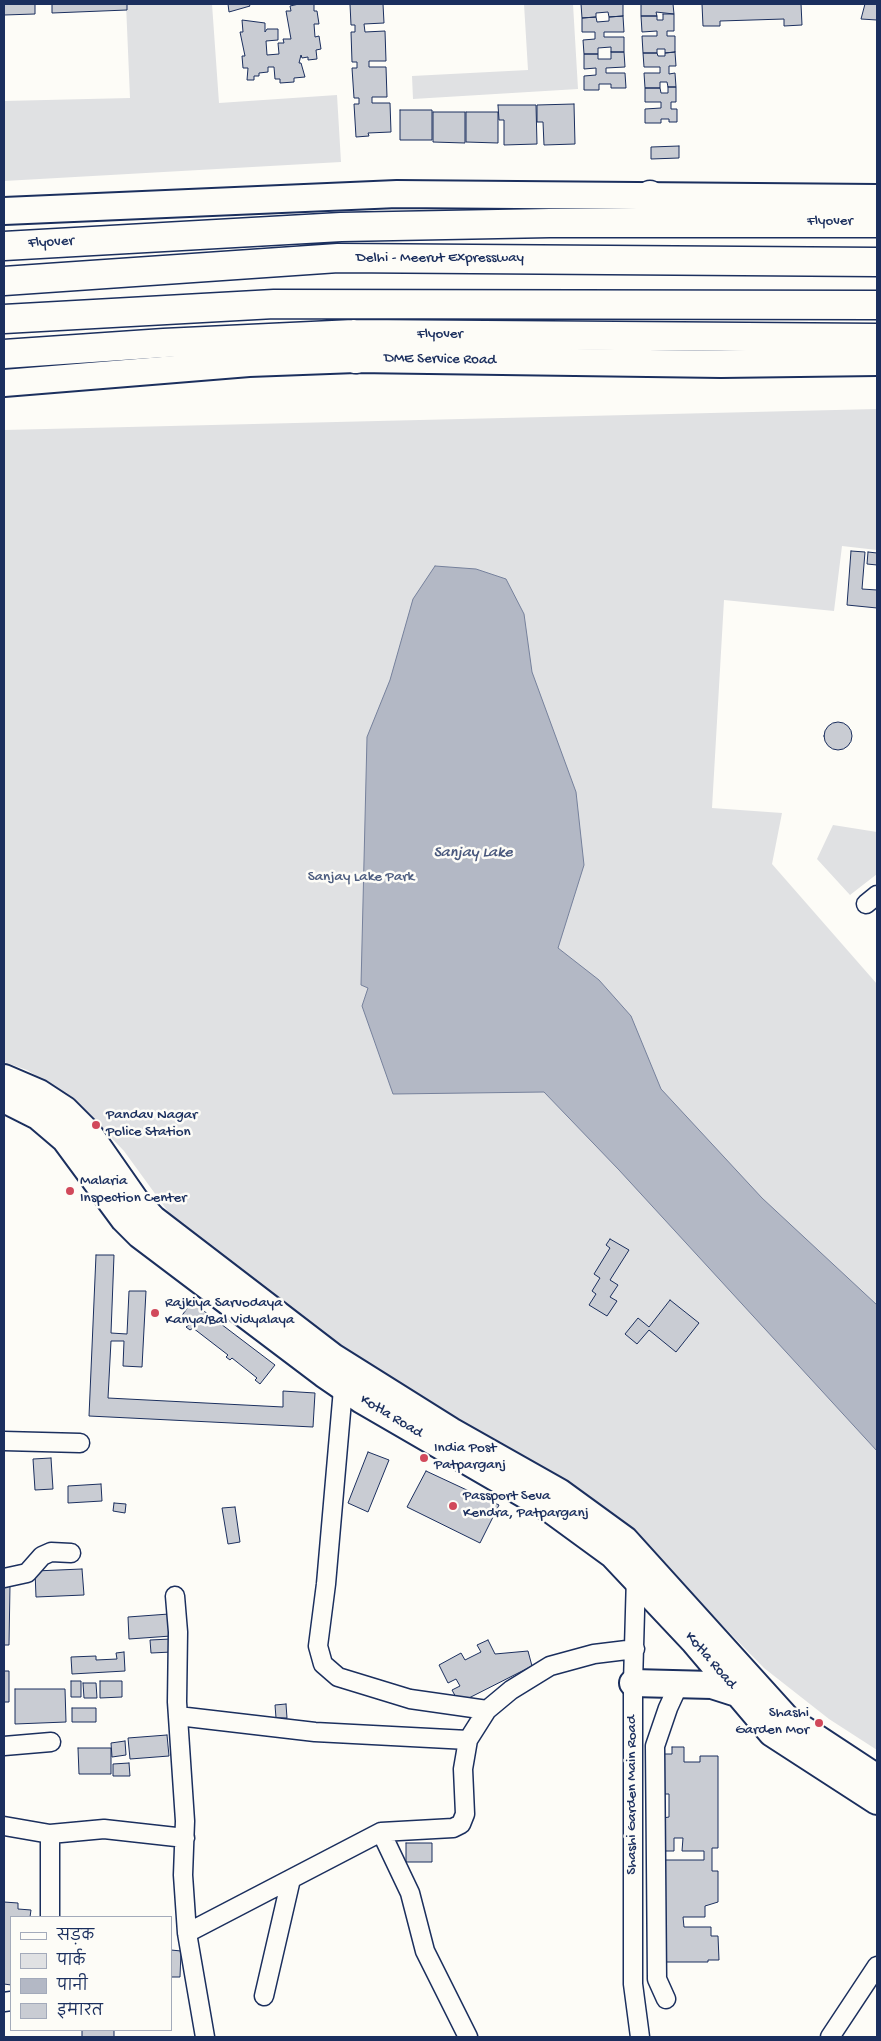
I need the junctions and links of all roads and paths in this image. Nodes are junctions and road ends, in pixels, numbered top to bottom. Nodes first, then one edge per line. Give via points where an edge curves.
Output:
1 (650, 194) junction
2 (877, 198) edge
3 (4, 211) edge
4 (650, 223) junction
5 (877, 223) edge
6 (4, 246) edge
7 (877, 262) edge
8 (4, 281) edge
9 (877, 305) edge
10 (4, 319) edge
11 (877, 338) edge
12 (355, 347) junction
13 (4, 354) edge
14 (877, 362) edge
15 (4, 383) edge
16 (4, 1078) edge
17 (4, 1099) edge
18 (343, 1389) junction
19 (4, 1441) edge
20 (80, 1443) dead end
21 (636, 1552) junction
22 (71, 1553) dead end
23 (4, 1578) edge
24 (636, 1580) junction
25 (175, 1596) dead end
26 (635, 1649) junction
27 (633, 1683) junction
28 (679, 1684) junction
29 (738, 1693) junction
30 (487, 1710) junction
31 (178, 1716) junction
32 (468, 1740) junction
33 (51, 1742) dead end
34 (4, 1746) edge
35 (877, 1778) edge
36 (877, 1801) edge
37 (4, 1826) edge
38 (381, 1832) junction
39 (50, 1834) junction
40 (184, 1838) junction
41 (291, 1879) junction
42 (50, 1916) edge
43 (187, 1933) junction
44 (877, 1966) edge
45 (264, 1996) dead end
46 (666, 1998) dead end
47 (205, 2037) edge
48 (468, 2037) edge
49 (640, 2037) edge
50 (830, 2037) edge

1 - 2 main road
1 - 3 main road via 397,194
1 - 4 highway
4 - 5 highway, Flyover
4 - 6 highway, Flyover via 341,227
7 - 8 highway, Delhi - Meerut Expressway via 338,258
9 - 10 highway via 274,304
11 - 12 highway, Flyover via 534,336
12 - 13 highway, Flyover via 164,343
12 - 14 main road, DME Service Road via 721,364
12 - 15 main road, DME Service Road via 249,363
16 - 21 main road, Kotla Road via 39,1093 72,1116 149,1215 333,1357 450,1431 559,1492 625,1540
17 - 18 main road, Kotla Road via 38,1116 65,1139 124,1220 140,1235
18 - 24 main road, Kotla Road via 550,1509 613,1555
18 - 30 street via 318,1646 323,1664 338,1677 410,1699
19 - 20 street
21 - 24 street, Shashi Garden Main Road
21 - 35 main road, Kotla Road via 786,1718
22 - 23 street via 51,1552 26,1572
24 - 26 street, Shashi Garden Main Road
24 - 29 main road, Kotla Road
25 - 31 street
26 - 27 street, Shashi Garden Main Road
26 - 30 street via 594,1654 550,1666 511,1690
27 - 28 main road
27 - 49 street, Shashi Garden Main Road via 633,1984
28 - 29 main road via 712,1685
28 - 46 street via 655,1746 658,1979
29 - 36 main road, Kotla Road via 772,1733
30 - 32 street
31 - 32 street via 315,1732
31 - 40 street via 184,1786
32 - 38 street via 463,1769 465,1814 460,1824 453,1828
33 - 34 street
37 - 39 street
38 - 41 street
38 - 48 street via 410,1893 425,1951
39 - 40 street via 104,1830
39 - 42 street
40 - 43 street
41 - 43 street
41 - 45 street
43 - 47 street
44 - 50 street

